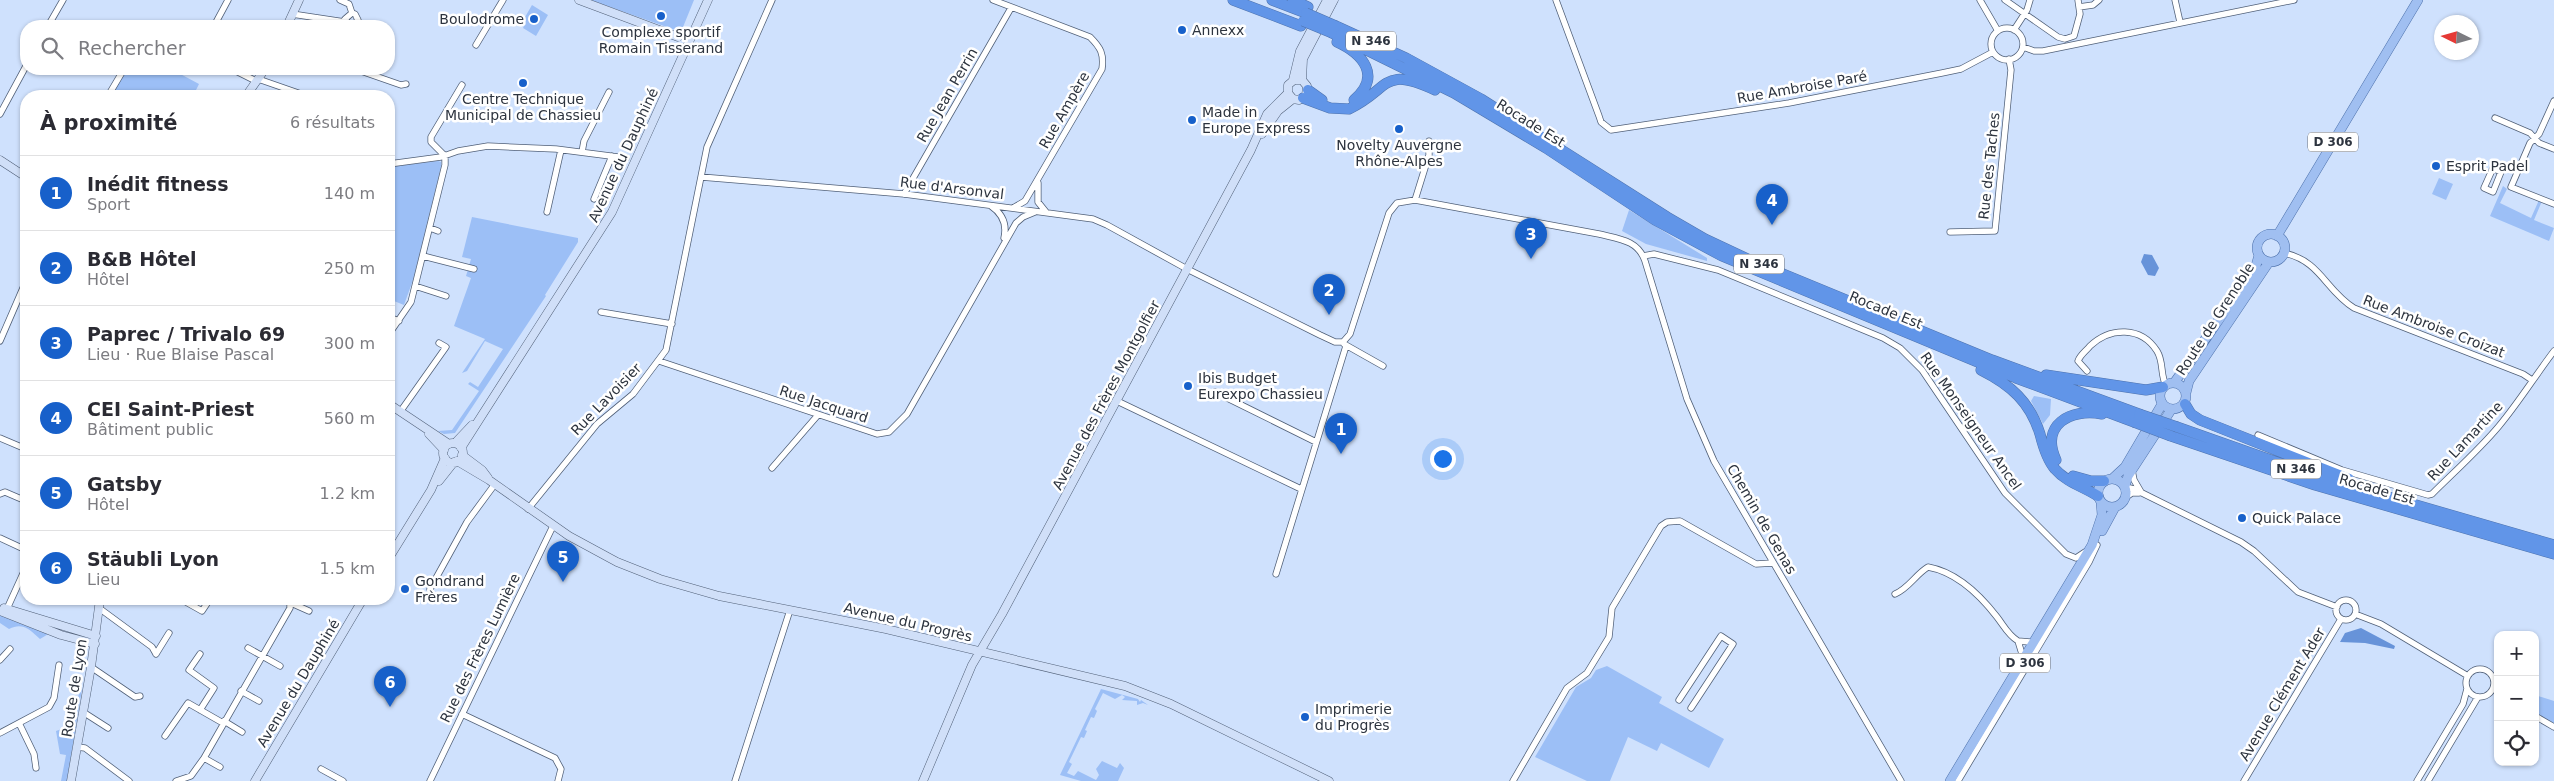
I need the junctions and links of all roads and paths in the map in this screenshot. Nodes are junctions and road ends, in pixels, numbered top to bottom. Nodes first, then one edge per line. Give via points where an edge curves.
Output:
1 (63, 0) edge
2 (228, 0) edge
3 (299, 0) edge
4 (340, 0) edge
5 (503, 0) edge
6 (579, 0) edge
7 (708, 0) edge
8 (772, 0) edge
9 (993, 0) edge
10 (1233, 0) edge
11 (1248, 0) edge
12 (1272, 0) edge
13 (1293, 0) edge
14 (1327, 0) edge
15 (1334, 0) edge
16 (1556, 0) edge
17 (1980, 0) edge
18 (2005, 0) edge
19 (2030, 0) edge
20 (2078, 0) edge
21 (2099, 0) edge
22 (2175, 0) edge
23 (2287, 0) edge
24 (2294, 0) edge
25 (2418, 0) edge
26 (2079, 7) junction
27 (1011, 8) junction
28 (352, 13) junction
29 (292, 14) junction
30 (2025, 14) junction
31 (1305, 17) junction
32 (51, 20) edge
33 (217, 20) edge
34 (290, 20) edge
35 (323, 20) edge
36 (348, 20) edge
37 (358, 20) edge
38 (2180, 22) junction
39 (1334, 29) junction
40 (2014, 30) junction
41 (1998, 31) junction
42 (678, 38) dead end
43 (476, 45) dead end
44 (2022, 47) junction
45 (1993, 52) junction
46 (2009, 59) junction
47 (21, 75) edge
48 (120, 75) edge
49 (246, 75) edge
50 (261, 75) edge
51 (372, 75) edge
52 (257, 80) junction
53 (1292, 80) junction
54 (1302, 80) junction
55 (406, 84) dead end
56 (462, 85) dead end
57 (112, 90) edge
58 (250, 90) edge
59 (288, 90) edge
60 (609, 92) dead end
61 (1298, 95) junction
62 (2554, 101) edge
63 (0, 114) edge
64 (2495, 118) dead end
65 (1506, 122) junction
66 (2535, 140) junction
67 (1429, 141) dead end
68 (2554, 149) edge
69 (562, 150) junction
70 (582, 152) junction
71 (445, 156) junction
72 (612, 156) junction
73 (626, 158) dead end
74 (0, 160) edge
75 (395, 163) edge
76 (20, 172) edge
77 (701, 177) junction
78 (1038, 180) junction
79 (904, 194) junction
80 (594, 199) dead end
81 (1415, 200) junction
82 (2554, 204) edge
83 (991, 206) junction
84 (1010, 208) junction
85 (547, 212) dead end
86 (1039, 212) junction
87 (1048, 213) junction
88 (430, 228) junction
89 (438, 231) dead end
90 (1950, 232) dead end
91 (2278, 236) junction
92 (1002, 245) junction
93 (2284, 253) junction
94 (2259, 255) junction
95 (423, 256) junction
96 (1643, 256) junction
97 (2269, 262) junction
98 (474, 269) dead end
99 (1187, 269) junction
100 (415, 286) junction
101 (20, 295) edge
102 (446, 296) dead end
103 (601, 312) dead end
104 (395, 319) edge
105 (399, 321) junction
106 (672, 324) junction
107 (395, 326) edge
108 (0, 341) edge
109 (439, 343) dead end
110 (1344, 344) junction
111 (1939, 347) junction
112 (2554, 351) edge
113 (1992, 360) junction
114 (659, 361) junction
115 (1383, 366) dead end
116 (2087, 371) dead end
117 (2532, 380) junction
118 (2168, 385) junction
119 (1215, 392) dead end
120 (2185, 398) junction
121 (1117, 401) junction
122 (2162, 404) junction
123 (395, 408) edge
124 (2171, 410) junction
125 (400, 412) junction
126 (818, 415) junction
127 (2137, 418) junction
128 (2174, 431) junction
129 (2258, 435) dead end
130 (0, 438) edge
131 (1316, 442) junction
132 (20, 446) edge
133 (453, 453) junction
134 (772, 468) dead end
135 (2132, 470) junction
136 (2108, 480) junction
137 (492, 482) junction
138 (2125, 487) junction
139 (1301, 489) junction
140 (2142, 493) junction
141 (0, 494) edge
142 (20, 498) edge
143 (2126, 498) junction
144 (2100, 500) junction
145 (2417, 506) junction
146 (2115, 507) junction
147 (528, 509) junction
148 (553, 526) junction
149 (0, 538) edge
150 (2094, 545) junction
151 (2554, 545) edge
152 (20, 547) edge
153 (395, 548) edge
154 (2554, 554) edge
155 (2082, 556) junction
156 (1773, 563) junction
157 (1276, 574) dead end
158 (20, 579) edge
159 (430, 589) dead end
160 (1895, 594) dead end
161 (99, 605) edge
162 (191, 605) edge
163 (206, 605) edge
164 (289, 605) edge
165 (298, 605) edge
166 (359, 605) edge
167 (2337, 607) junction
168 (99, 608) junction
169 (3, 610) edge
170 (790, 610) junction
171 (309, 611) dead end
172 (2356, 614) junction
173 (2341, 618) junction
174 (168, 633) dead end
175 (95, 640) junction
176 (2018, 641) junction
177 (2030, 642) junction
178 (10, 648) dead end
179 (248, 648) dead end
180 (980, 651) junction
181 (200, 654) dead end
182 (2022, 654) junction
183 (262, 656) junction
184 (0, 660) edge
185 (59, 665) dead end
186 (280, 666) dead end
187 (91, 667) junction
188 (2468, 676) junction
189 (2494, 686) edge
190 (2467, 689) junction
191 (241, 691) junction
192 (2494, 693) edge
193 (140, 696) dead end
194 (2478, 697) junction
195 (1679, 700) dead end
196 (258, 701) dead end
197 (1691, 708) dead end
198 (200, 710) junction
199 (83, 712) junction
200 (462, 714) junction
201 (2539, 718) edge
202 (223, 722) junction
203 (19, 723) junction
204 (2554, 727) edge
205 (108, 728) dead end
206 (242, 732) dead end
207 (0, 733) edge
208 (165, 736) dead end
209 (77, 746) junction
210 (204, 758) junction
211 (220, 767) dead end
212 (36, 768) dead end
213 (321, 768) dead end
214 (1901, 779) edge
215 (188, 780) edge
216 (71, 781) edge
217 (129, 781) edge
218 (176, 781) edge
219 (254, 781) edge
220 (343, 781) edge
221 (430, 781) edge
222 (558, 781) edge
223 (735, 781) edge
224 (923, 781) edge
225 (1328, 781) edge
226 (1513, 781) edge
227 (1950, 781) edge
228 (1958, 781) edge
229 (2244, 781) edge
230 (2417, 781) edge
231 (2428, 781) edge

1 - 32 street
2 - 33 street
3 - 29 street
4 - 28 street via 348,4
5 - 43 street
6 - 42 street
7 - 133 street, Avenue du Dauphiné via 612,212
8 - 77 street via 707,147
9 - 27 street, Rue Ampère
10 - 31 highway
11 - 31 highway, Rocade Est / N 346
12 - 31 highway, Rocade Est / N 346
13 - 31 highway
14 - 53 street via 1300,51
15 - 54 street via 1303,59
16 - 45 street, Rue Ambroise Paré via 1601,122 1611,130 1789,103 1942,73 1961,69
17 - 41 street
18 - 30 street
19 - 30 street
20 - 26 street
21 - 26 street
22 - 38 street
23 - 24 street
23 - 38 street
25 - 91 main road, D 306
26 - 30 street via 2074,36 2065,39
27 - 78 street, Rue Ampère via 1090,38 1101,48 1104,58 1102,69
27 - 79 street, Rue Jean Perrin
28 - 36 street via 347,15
28 - 37 street
29 - 34 street
29 - 35 street
30 - 40 street
31 - 39 highway, Rocade Est / N 346, bridge
38 - 44 street via 2043,51
39 - 61 highway via 1361,58 1367,71 1367,85 1354,101 1341,105
39 - 65 highway, Rocade Est / N 346
39 - 113 highway, Rocade Est / N 346 via 1406,58 1481,98 1704,238 1754,262
40 - 41 street
40 - 44 street via 2020,36
41 - 45 street via 1991,39
44 - 46 street via 2019,54
45 - 46 street
46 - 90 street, Rue des Taches via 2011,70 1995,231
47 - 63 street
48 - 57 street
49 - 52 street
50 - 52 street
51 - 55 street
52 - 58 street
52 - 59 street
53 - 54 street
53 - 61 street via 1288,85
54 - 61 street
56 - 71 street via 431,138
60 - 70 street via 584,141
61 - 65 highway via 1330,108 1349,109 1386,82 1402,78 1450,96 1497,123
61 - 99 street, Avenue des Frères Montgolfier via 1278,111 1251,150
62 - 66 street
64 - 66 street via 2530,133
65 - 111 highway, Rocade Est / N 346 via 1655,220 1722,256
66 - 68 street
66 - 82 street via 2530,143 2511,187
67 - 81 street via 1429,155
69 - 70 street
69 - 71 street via 488,146
69 - 85 street
70 - 72 street
71 - 75 street
71 - 88 street via 446,165
72 - 73 street
72 - 80 street
74 - 76 street
77 - 79 street, Rue d'Arsonval
77 - 106 street, Rue Lavoisier
78 - 84 street, Rue Ampère via 1025,201
78 - 87 street via 1038,202
79 - 83 street, Rue d'Arsonval
81 - 96 street via 1624,240 1639,248
81 - 110 street via 1397,203 1389,212
83 - 84 street, Rue d'Arsonval
83 - 92 street, Rue Jacquard via 1005,224
84 - 86 street, Rue d'Arsonval
86 - 87 street, Rue d'Arsonval
86 - 92 street, Rue Jacquard via 1019,220
87 - 99 street, Rue d'Arsonval via 1093,219
88 - 89 street
88 - 95 street
91 - 93 main road via 2283,242
91 - 94 main road via 2268,235 2261,239
92 - 126 street, Rue Jacquard via 907,414 890,432 877,434
93 - 97 main road via 2278,261
93 - 117 street, Rue Ambroise Croizat via 2301,258 2314,267 2336,294 2354,308
94 - 97 main road
94 - 118 main road, Route de Grenoble via 2255,270 2244,287
95 - 98 street
95 - 100 street
96 - 155 street, Rue Monseigneur Ancel via 1654,254 1718,270 1896,346 1922,370 2004,493 2066,554 2076,558
96 - 156 street, Chemin de Genas via 1694,418 1714,461
97 - 120 main road, Route de Grenoble via 2189,381
99 - 110 street, Rue d'Arsonval
99 - 121 street, Avenue des Frères Montgolfier
100 - 102 street
100 - 105 street via 411,302
101 - 108 street
103 - 106 street
104 - 105 street
105 - 107 street
106 - 114 street, Rue Lavoisier via 666,350
109 - 125 street via 446,347
110 - 115 street, Rue d'Arsonval
110 - 131 street
111 - 127 highway, Rocade Est / N 346
111 - 144 highway via 2014,390 2028,407 2055,470
112 - 117 street, Rue Lamartine
113 - 118 highway via 2064,378 2146,390
113 - 127 highway, Rocade Est / N 346
114 - 126 street, Rue Jacquard
114 - 147 street, Rue Lavoisier via 633,394 589,433
116 - 118 street via 2078,361 2095,341 2106,334 2129,332 2137,334 2156,350
117 - 129 street, Rue Lamartine via 2498,427 2428,495 2342,470
118 - 120 main road via 2182,386
118 - 122 main road via 2160,395
119 - 131 street
120 - 124 main road via 2180,408
120 - 145 highway via 2191,414 2200,420
121 - 139 street
121 - 180 street, Avenue des Frères Montgolfier
122 - 124 main road
122 - 136 main road via 2125,467
123 - 125 street, Avenue du Progrès
124 - 135 main road
125 - 133 street, Avenue du Progrès
126 - 134 street
127 - 128 highway, Rocade Est / N 346, bridge
127 - 136 highway via 2082,412 2066,418 2054,431 2052,451 2060,467 2080,479
128 - 145 highway, Rocade Est / N 346
128 - 154 highway, Rocade Est / N 346 via 2315,485
130 - 132 street
131 - 139 street
133 - 137 street, Avenue du Progrès
133 - 153 street, Avenue du Dauphiné
135 - 138 main road
135 - 140 street
136 - 138 main road
136 - 144 main road via 2098,488
137 - 147 street, Avenue du Progrès
137 - 159 street
138 - 140 street
138 - 143 main road
139 - 157 street
140 - 143 street via 2132,493
140 - 167 street via 2249,546 2298,592
141 - 142 street via 5,492
143 - 146 main road
144 - 146 main road
144 - 150 main road, D 306 via 2102,515
145 - 151 highway, Rocade Est / N 346
146 - 150 main road, D 306
147 - 148 street, Avenue du Progrès
148 - 170 street, Avenue du Progrès via 605,556 660,579 719,596
148 - 200 street, Rue des Frères Lumière
149 - 152 street
150 - 155 street
150 - 227 main road, D 306
150 - 228 street via 2089,562
155 - 177 street
156 - 214 street, Chemin de Genas
156 - 226 street via 1756,564 1680,521 1672,520 1662,526 1612,608 1609,636 1587,673 1567,688
158 - 169 street
160 - 176 street via 1906,590 1928,567 1949,572 1992,610 2008,634
161 - 168 street, Route de Lyon
162 - 163 street via 202,611
164 - 183 street
165 - 171 street
166 - 219 street, Avenue du Dauphiné
167 - 172 street via 2340,602 2350,600 2356,607
167 - 173 street
168 - 174 street via 152,647 156,654
168 - 175 street, Route de Lyon
169 - 175 street via 61,635
170 - 180 street, Avenue du Progrès
170 - 223 street
172 - 173 street via 2350,619
172 - 188 street via 2381,624
173 - 229 street, Avenue Clément Ader
175 - 187 street, Route de Lyon
176 - 177 street
176 - 182 street
177 - 182 street
178 - 184 street
179 - 183 street
180 - 224 street, Avenue des Frères Montgolfier
180 - 225 street, Avenue du Progrès via 1137,690
181 - 198 street via 188,670 214,688
182 - 227 street
183 - 186 street
183 - 191 street
185 - 203 street via 54,698 49,707
187 - 193 street via 134,697
187 - 199 street, Route de Lyon
188 - 189 street via 2479,669 2488,672
188 - 190 street
190 - 194 street
190 - 230 street via 2463,704
191 - 196 street
191 - 202 street
192 - 194 street
194 - 231 street
195 - 197 street via 1722,636 1733,644
198 - 202 street
198 - 208 street via 188,703
199 - 205 street
199 - 209 street, Route de Lyon
200 - 221 street, Rue des Frères Lumière
200 - 222 street via 555,758 561,769
201 - 204 street
202 - 206 street
202 - 210 street
203 - 207 street
203 - 212 street via 34,754
209 - 216 street, Route de Lyon
209 - 217 street via 85,748
210 - 211 street
210 - 215 street
213 - 220 street
215 - 218 street

